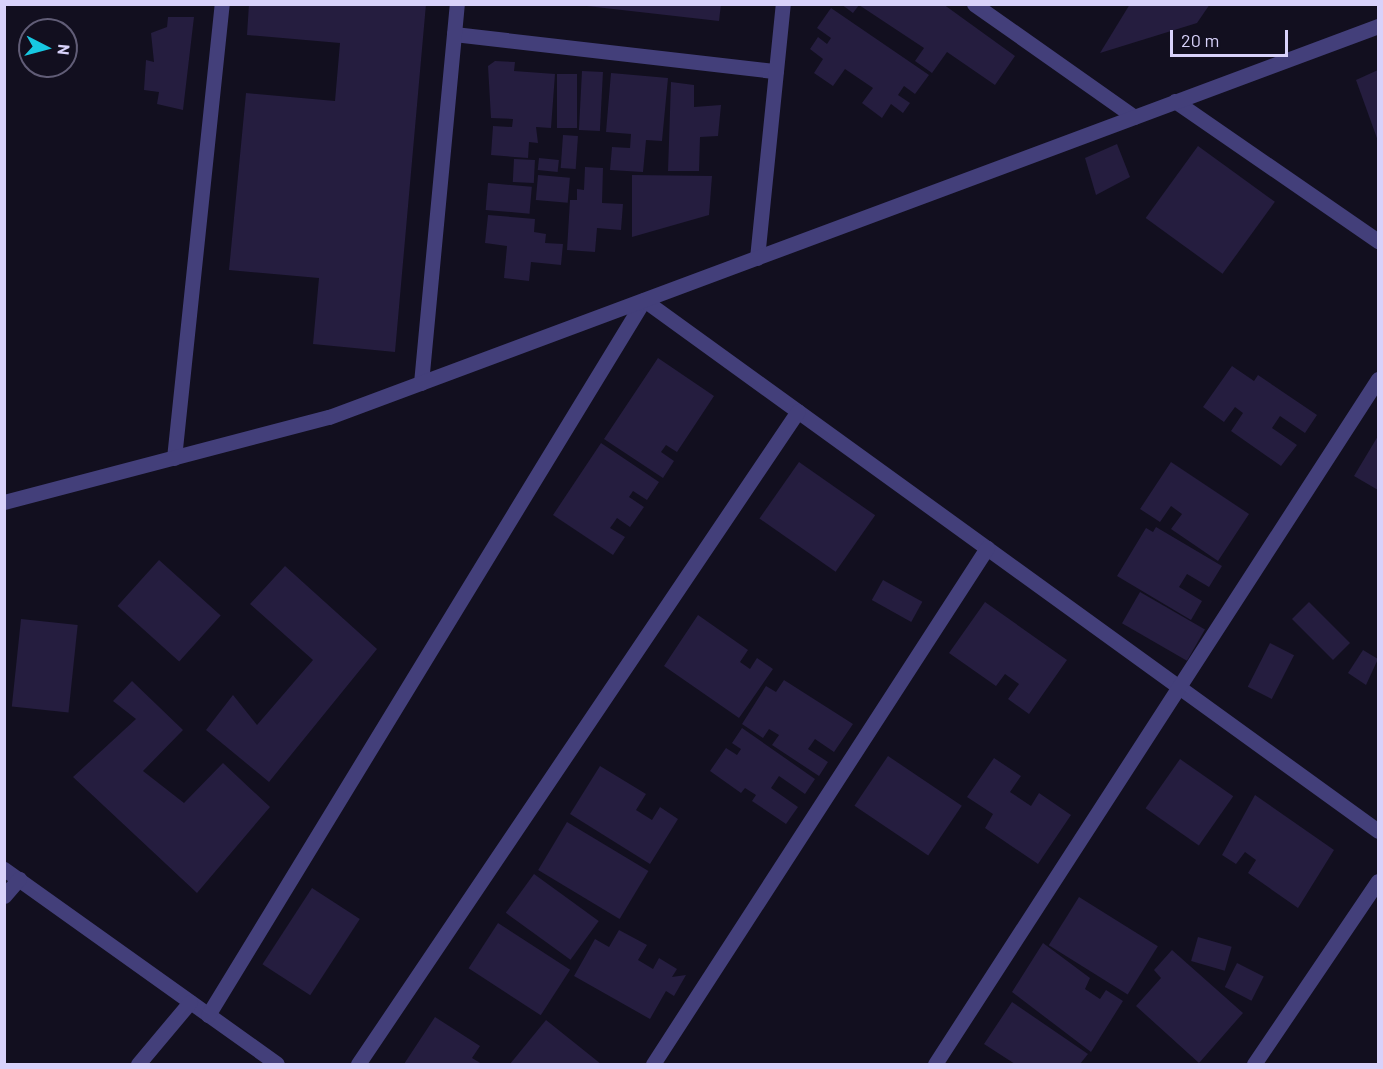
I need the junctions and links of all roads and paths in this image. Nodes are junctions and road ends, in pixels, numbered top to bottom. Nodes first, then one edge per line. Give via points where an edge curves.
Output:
1 (222, 4) edge
2 (457, 4) edge
3 (783, 4) edge
4 (974, 4) edge
5 (1378, 26) edge
6 (454, 34) junction
7 (776, 71) junction
8 (1175, 101) junction
9 (1134, 117) junction
10 (1378, 241) edge
11 (757, 258) junction
12 (644, 300) junction
13 (1378, 379) edge
14 (421, 383) junction
15 (798, 411) junction
16 (174, 458) junction
17 (4, 502) edge
18 (987, 548) junction
19 (1179, 687) junction
20 (1378, 831) edge
21 (4, 869) edge
22 (19, 879) junction
23 (1378, 881) edge
24 (4, 896) edge
25 (190, 1002) junction
26 (208, 1015) junction
27 (138, 1065) edge
28 (277, 1065) edge
29 (358, 1065) edge
30 (653, 1065) edge
31 (935, 1065) edge
32 (1254, 1065) edge

1 - 16 street
2 - 6 street
3 - 7 street
4 - 9 street
5 - 8 street
6 - 7 street
6 - 14 street
7 - 11 street
8 - 9 street
8 - 10 street
9 - 11 street
11 - 12 street
12 - 14 street
12 - 15 street
12 - 26 street
13 - 19 street
14 - 16 street via 329,417
15 - 18 street
15 - 29 street
16 - 17 street
18 - 19 street
18 - 30 street
19 - 20 street
19 - 31 street
21 - 22 street
22 - 24 street
22 - 25 street
23 - 32 street
25 - 26 street
25 - 27 street
26 - 28 street

